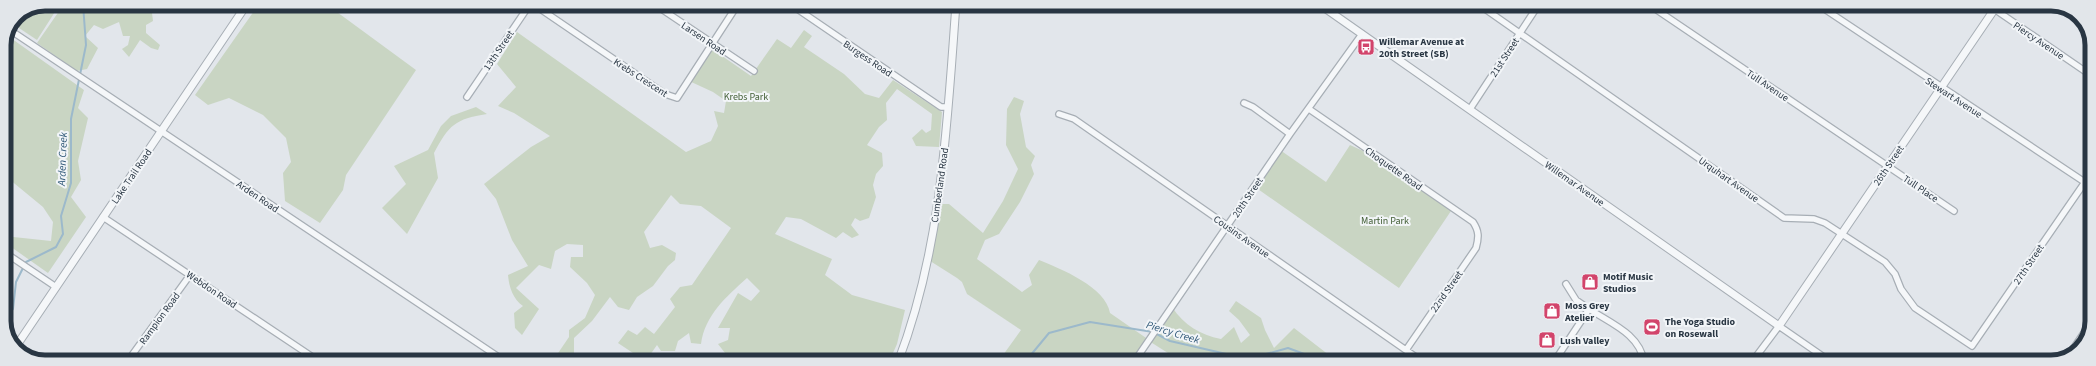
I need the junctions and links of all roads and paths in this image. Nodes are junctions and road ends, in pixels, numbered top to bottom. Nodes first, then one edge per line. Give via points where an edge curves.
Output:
1 (242, 11) edge
2 (525, 11) edge
3 (543, 11) edge
4 (664, 11) edge
5 (733, 11) edge
6 (800, 11) edge
7 (955, 11) edge
8 (1329, 11) edge
9 (1488, 11) edge
10 (1534, 11) edge
11 (1658, 11) edge
12 (1827, 11) edge
13 (1993, 11) edge
14 (2002, 11) edge
15 (14, 33) edge
16 (1520, 33) junction
17 (1362, 34) junction
18 (712, 44) junction
19 (2085, 71) edge
20 (754, 72) dead end
21 (1940, 88) junction
22 (466, 97) dead end
23 (1244, 103) dead end
24 (948, 108) junction
25 (1309, 109) junction
26 (1470, 109) junction
27 (1059, 114) dead end
28 (161, 132) junction
29 (1290, 134) junction
30 (1887, 166) junction
31 (2084, 182) joint
32 (1954, 211) dead end
33 (103, 217) junction
34 (1228, 226) junction
35 (1478, 230) joint
36 (1842, 234) junction
37 (11, 257) edge
38 (190, 275) junction
39 (1566, 284) dead end
40 (56, 287) junction
41 (1589, 309) junction
42 (1779, 326) junction
43 (19, 342) edge
44 (1972, 346) joint
45 (1406, 350) junction
46 (132, 355) edge
47 (310, 355) edge
48 (496, 355) edge
49 (900, 355) edge
50 (1139, 355) edge
51 (1413, 355) edge
52 (1559, 355) edge
53 (1642, 355) edge
54 (1757, 355) edge
55 (1821, 355) edge

1 - 28 street, Lake Trail Road
2 - 22 street, 13th Street
3 - 18 street, Krebs Crescent via 665,94 677,98
4 - 18 street, Larsen Road
5 - 18 street, Krebs Crescent
6 - 24 street, Burgess Road via 941,107
7 - 24 street, Cumberland Road
8 - 17 street, Willemar Avenue
9 - 16 street, Urquhart Avenue
10 - 16 street, 21st Street
11 - 30 street, Tull Avenue
12 - 21 street, Stewart Avenue
13 - 21 street, 26th Street
14 - 19 street, Piercy Avenue
15 - 28 street, Arden Road
16 - 26 street, 21st Street
16 - 36 street, Urquhart Avenue via 1784,218 1814,219
17 - 25 street, 20th Street
17 - 26 street, Willemar Avenue
18 - 20 street, Larsen Road
21 - 30 street, 26th Street
21 - 31 street, Stewart Avenue
23 - 29 street
24 - 49 street, Cumberland Road via 943,163 926,266 918,305
25 - 29 street, 20th Street
25 - 35 street, Choquette Road via 1473,222
26 - 42 street, Willemar Avenue
27 - 34 street, Cousins Avenue via 1074,118
28 - 33 street, Lake Trail Road
28 - 48 street, Arden Road
29 - 34 street, 20th Street
30 - 32 street, Tull Place
30 - 36 street, 26th Street
31 - 44 street, 27th Street
33 - 38 street, Webdon Road
33 - 40 street, Lake Trail Road
34 - 45 street, Cousins Avenue
34 - 50 street, 20th Street
35 - 45 street, 22nd Street via 1476,248
36 - 42 street, 26th Street
36 - 44 street, Urquhart Avenue via 1885,262 1915,308
37 - 40 street
38 - 46 street, Rampion Road
38 - 47 street, Webdon Road
39 - 41 street via 1576,300
40 - 43 street, Lake Trail Road
41 - 52 street
41 - 53 street via 1629,335 1640,347
42 - 54 street
42 - 55 street, Willemar Avenue
45 - 51 street, Cousins Avenue

